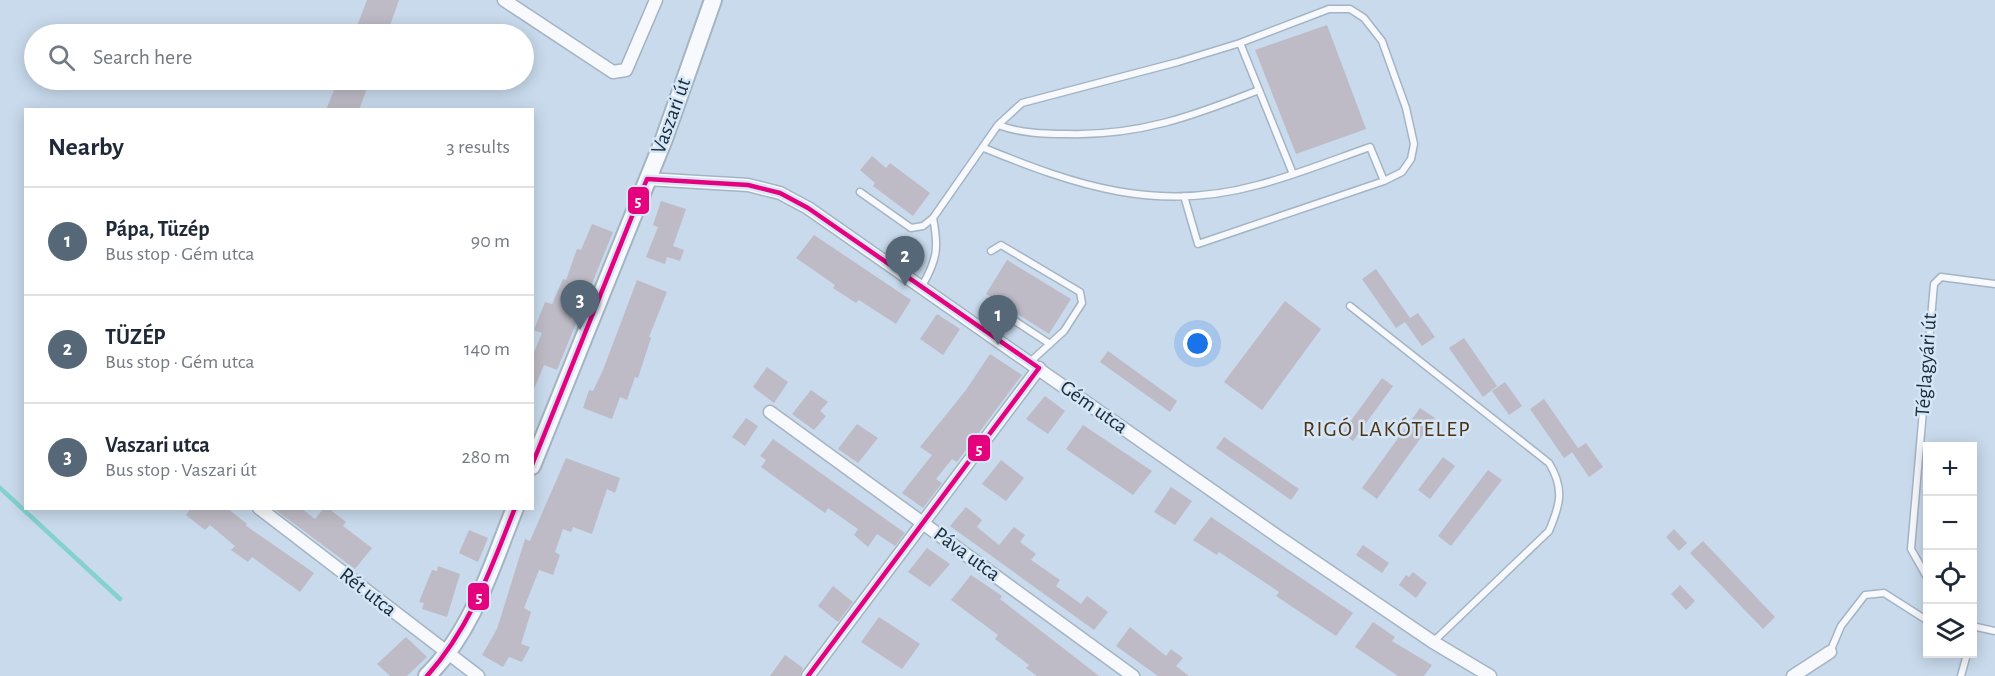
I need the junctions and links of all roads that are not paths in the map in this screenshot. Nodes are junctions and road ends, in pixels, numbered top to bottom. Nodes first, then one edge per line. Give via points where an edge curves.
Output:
1 (504, 0) edge
2 (656, 0) edge
3 (713, 0) edge
4 (1240, 43) junction
5 (1259, 90) junction
6 (998, 125) junction
7 (984, 148) junction
8 (1293, 174) junction
9 (647, 179) junction
10 (1384, 181) junction
11 (860, 192) dead end
12 (1184, 196) junction
13 (933, 218) junction
14 (991, 251) dead end
15 (1995, 284) edge
16 (922, 286) junction
17 (989, 304) dead end
18 (1350, 306) dead end
19 (1050, 344) junction
20 (1034, 365) junction
21 (770, 412) dead end
22 (534, 461) edge
23 (262, 510) edge
24 (514, 510) edge
25 (924, 522) junction
26 (1923, 570) edge
27 (1923, 618) edge
28 (1977, 627) edge
29 (1995, 631) edge
30 (1433, 642) junction
31 (1830, 652) joint
32 (448, 654) junction
33 (1966, 658) edge
34 (427, 676) edge
35 (478, 676) edge
36 (808, 676) edge
37 (1133, 676) edge
38 (1490, 676) edge
39 (1794, 676) edge
40 (1961, 676) edge

1 - 2 street via 613,72 626,70
3 - 9 main road, Vaszari út
4 - 5 lane
4 - 6 lane via 1087,88 1030,100
4 - 10 lane via 1329,9 1350,9 1364,18 1382,41 1406,108 1414,144 1411,159 1402,172
5 - 6 lane via 1190,117 1136,131 1045,134
5 - 8 lane
6 - 7 lane
7 - 12 lane via 1057,178 1106,191
7 - 13 lane
8 - 10 lane via 1370,147
8 - 12 lane via 1257,186
9 - 16 street, Gém utca via 732,183 780,193
9 - 22 main road, Vaszari út
10 - 12 lane via 1198,243
11 - 13 lane via 911,228 923,226
13 - 16 lane via 936,256
14 - 19 lane via 1001,245 1080,292 1082,303 1064,331
15 - 26 lane, Téglagyári út via 1941,276 1934,284 1911,549
16 - 20 street, Gém utca
17 - 19 lane
18 - 30 lane via 1549,463 1559,479 1559,507 1549,531
19 - 20 lane
20 - 25 street
20 - 30 street, Gém utca
21 - 25 street, Páva utca
23 - 32 street, Rét utca
24 - 32 main road via 471,616
25 - 36 street
25 - 37 street, Páva utca
27 - 31 lane via 1884,593 1865,595 1842,626
28 - 29 lane
30 - 38 street, Gém utca
31 - 39 street
32 - 34 main road
32 - 35 street, Rét utca
33 - 40 lane

